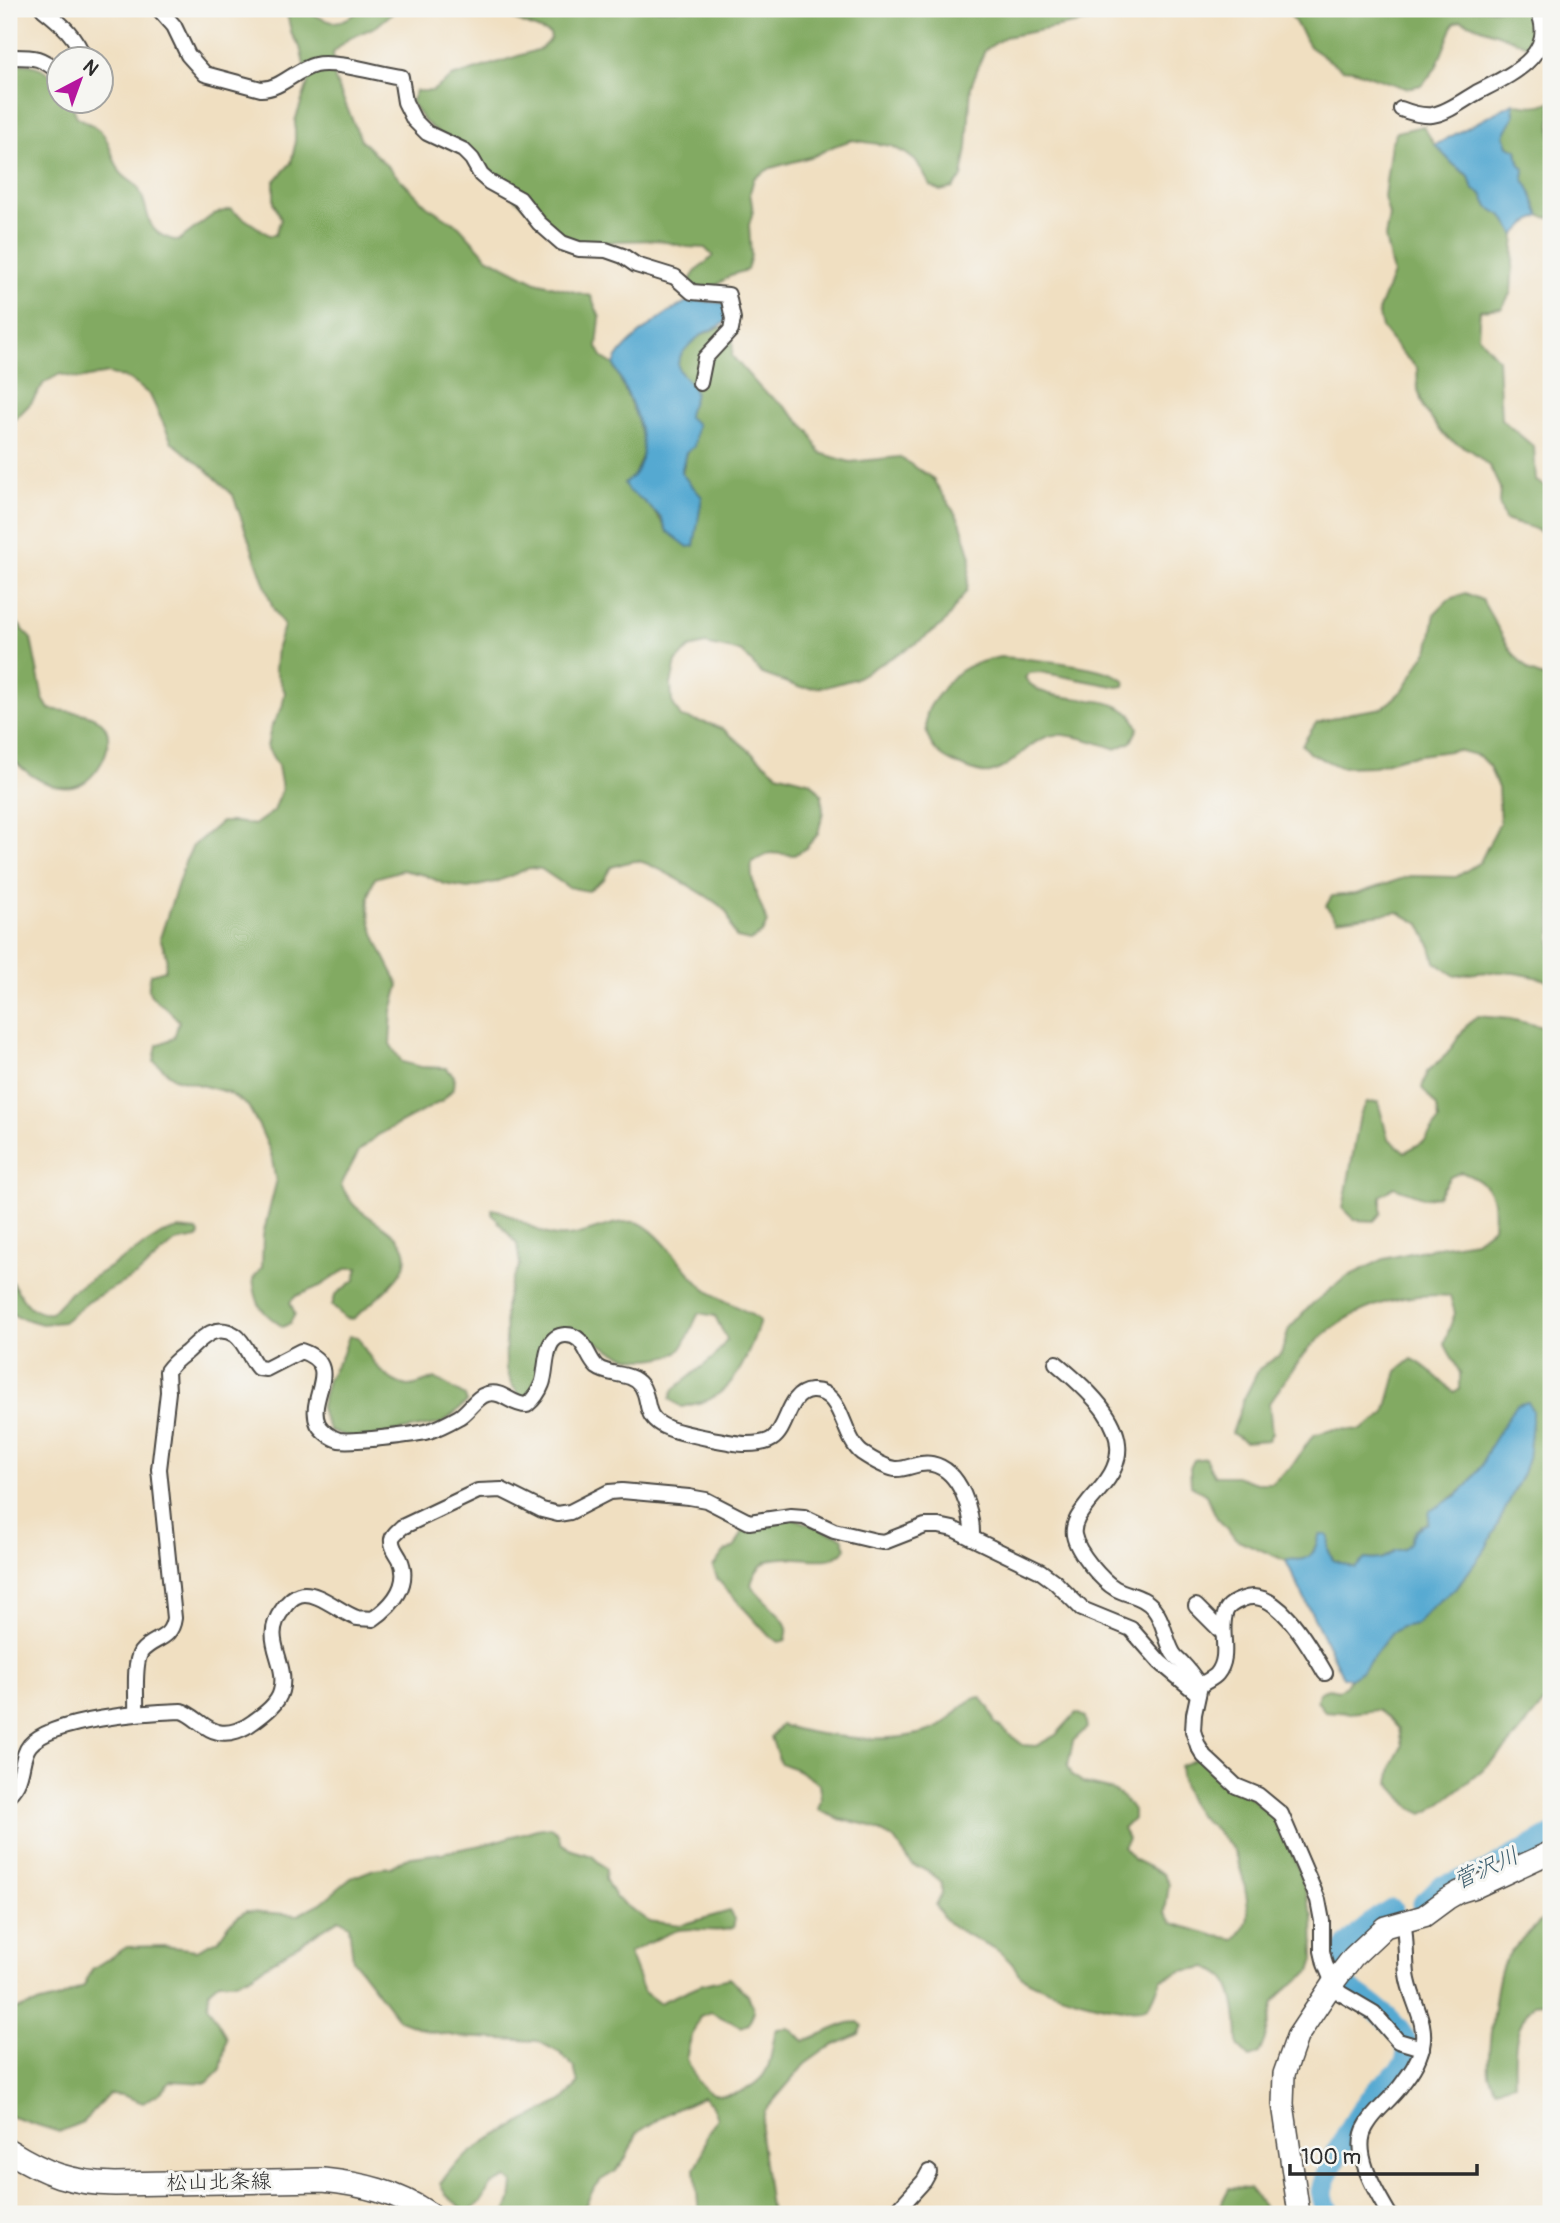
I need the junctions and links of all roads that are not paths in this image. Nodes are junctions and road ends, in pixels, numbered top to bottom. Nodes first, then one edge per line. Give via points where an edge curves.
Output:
1 (43, 9) edge
2 (159, 9) edge
3 (1536, 9) edge
4 (80, 46) edge
5 (9, 57) edge
6 (46, 62) edge
7 (1401, 109) dead end
8 (700, 383) dead end
9 (1056, 1363) dead end
10 (972, 1538) junction
11 (1196, 1606) dead end
12 (1223, 1633) junction
13 (1325, 1673) dead end
14 (1199, 1690) junction
15 (136, 1713) junction
16 (9, 1794) edge
17 (1551, 1852) edge
18 (1403, 1921) junction
19 (1333, 1983) junction
20 (1411, 2045) junction
21 (9, 2151) edge
22 (929, 2172) dead end
23 (429, 2214) edge
24 (894, 2214) edge
25 (1299, 2214) edge
26 (1389, 2214) edge

1 - 4 street via 69,29
2 - 8 street via 205,74 261,89 270,89 318,64 401,77 414,120 427,133 463,150 481,175 520,199 562,243 623,256 675,278 692,292 728,295 731,330 705,358
3 - 7 street via 1545,32 1523,68 1436,114
5 - 6 street
9 - 14 street via 1109,1417 1117,1441 1116,1465 1075,1524 1076,1544 1107,1582 1154,1609 1174,1656
10 - 14 street via 1040,1571 1082,1609 1131,1629 1160,1662
10 - 15 street via 939,1525 876,1541 834,1531 804,1517 750,1522 706,1500 622,1492 609,1492 558,1514 502,1490 478,1491 392,1536 402,1562 403,1581 392,1602 373,1619 358,1618 305,1594 289,1601 272,1636 281,1692 248,1726 217,1732 181,1711
10 - 15 street via 969,1504 950,1475 929,1464 894,1469 874,1461 855,1447 836,1405 821,1393 802,1394 772,1439 745,1444 668,1428 648,1411 641,1385 629,1376 596,1366 584,1345 564,1334 550,1346 544,1381 527,1405 491,1393 481,1396 460,1417 429,1431 338,1440 319,1427 316,1417 322,1380 317,1360 301,1351 266,1368 258,1367 238,1337 209,1332 167,1371 159,1469 174,1618 169,1632 141,1653 137,1663
11 - 12 street
12 - 13 street via 1229,1606 1248,1597 1270,1602 1294,1625
12 - 14 street via 1221,1668
14 - 19 street via 1193,1731 1198,1746 1236,1786 1258,1795 1281,1814 1318,1900 1322,1951
15 - 16 street via 44,1734 26,1750 20,1779
17 - 18 street via 1459,1892 1424,1916
18 - 19 street via 1385,1927 1371,1939
18 - 20 street via 1407,1974 1424,2036
19 - 20 street
19 - 25 street via 1297,2037 1284,2074 1283,2105
20 - 26 street via 1417,2064 1362,2135 1367,2174
21 - 23 main road, 松山北条線 via 55,2175 85,2183 323,2180 383,2190
22 - 24 street

